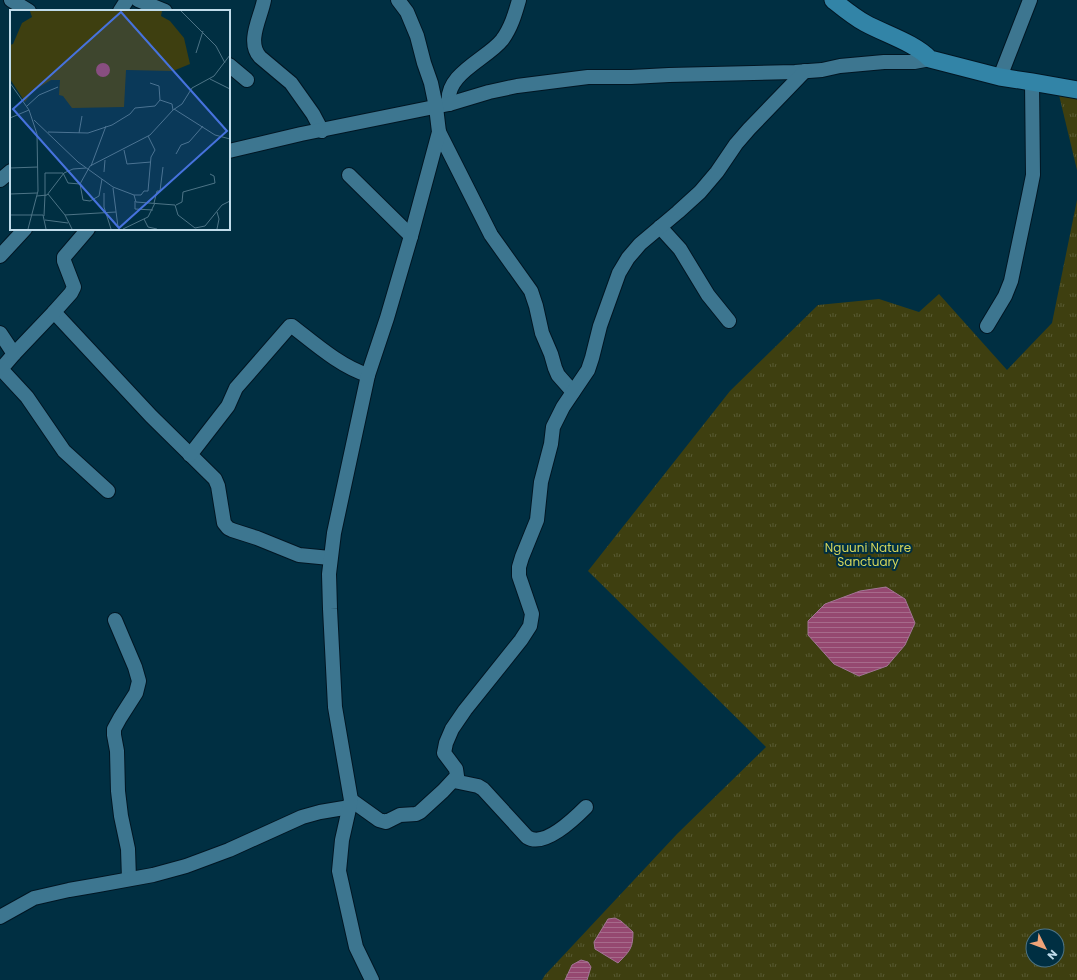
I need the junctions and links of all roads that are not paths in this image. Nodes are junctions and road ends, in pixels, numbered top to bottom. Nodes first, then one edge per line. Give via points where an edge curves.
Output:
1 (11, 0) edge
2 (127, 0) edge
3 (138, 0) edge
4 (264, 0) edge
5 (519, 0) edge
6 (832, 0) edge
7 (1030, 0) edge
8 (400, 1) edge
9 (27, 10) edge
10 (121, 10) edge
11 (163, 10) edge
12 (930, 59) junction
13 (230, 66) edge
14 (805, 71) junction
15 (1000, 78) junction
16 (247, 80) dead end
17 (1032, 82) junction
18 (1077, 90) edge
19 (443, 105) junction
20 (322, 131) junction
21 (439, 132) junction
22 (230, 149) edge
23 (10, 172) edge
24 (349, 175) dead end
25 (0, 180) edge
26 (660, 227) junction
27 (24, 230) edge
28 (87, 230) edge
29 (411, 236) junction
30 (0, 256) edge
31 (54, 312) junction
32 (729, 321) dead end
33 (987, 326) dead end
34 (0, 333) edge
35 (14, 354) junction
36 (368, 375) junction
37 (574, 392) junction
38 (190, 455) junction
39 (108, 491) dead end
40 (330, 558) junction
41 (116, 620) dead end
42 (454, 781) junction
43 (350, 804) junction
44 (586, 807) dead end
45 (129, 879) junction
46 (0, 917) edge
47 (372, 980) edge

1 - 9 street
2 - 10 street
3 - 11 street
4 - 20 street via 255,31 256,52 292,83
5 - 19 street via 514,18 502,40 461,74
6 - 12 main road via 864,23 915,47
7 - 15 street
8 - 19 street via 417,36 431,83
12 - 14 street
12 - 15 main road
13 - 16 street
14 - 19 street via 588,77 517,86
14 - 26 street via 744,136 700,192
15 - 17 main road
17 - 18 main road
17 - 33 street via 1033,175 1011,281
19 - 20 street
19 - 21 street
20 - 22 street
21 - 29 street
21 - 37 street via 491,235 531,291 554,368
23 - 25 street
24 - 29 street
26 - 32 street via 683,253 708,295
26 - 37 street via 640,244 619,273 588,370
27 - 30 street
28 - 31 street via 64,257 74,287
29 - 36 street
31 - 35 street
31 - 38 street
34 - 35 street
35 - 39 street via 2,370 27,397 64,451
36 - 38 street via 346,366 290,326 236,388 228,406
36 - 40 street
37 - 42 street via 559,412 552,427 551,444 541,482 537,520 519,567 519,576 531,607 532,620 521,640 452,728 444,753 458,773
38 - 40 street via 215,479 222,515 228,528 298,555
40 - 43 street via 335,707
41 - 45 street via 139,681 136,693 114,729 118,791 128,849
42 - 43 street via 420,812 400,815 386,822
42 - 44 street via 483,789 531,840 540,840 559,830
43 - 45 street via 302,817 204,860 166,872
43 - 47 street via 339,870 356,947
45 - 46 street via 34,898

